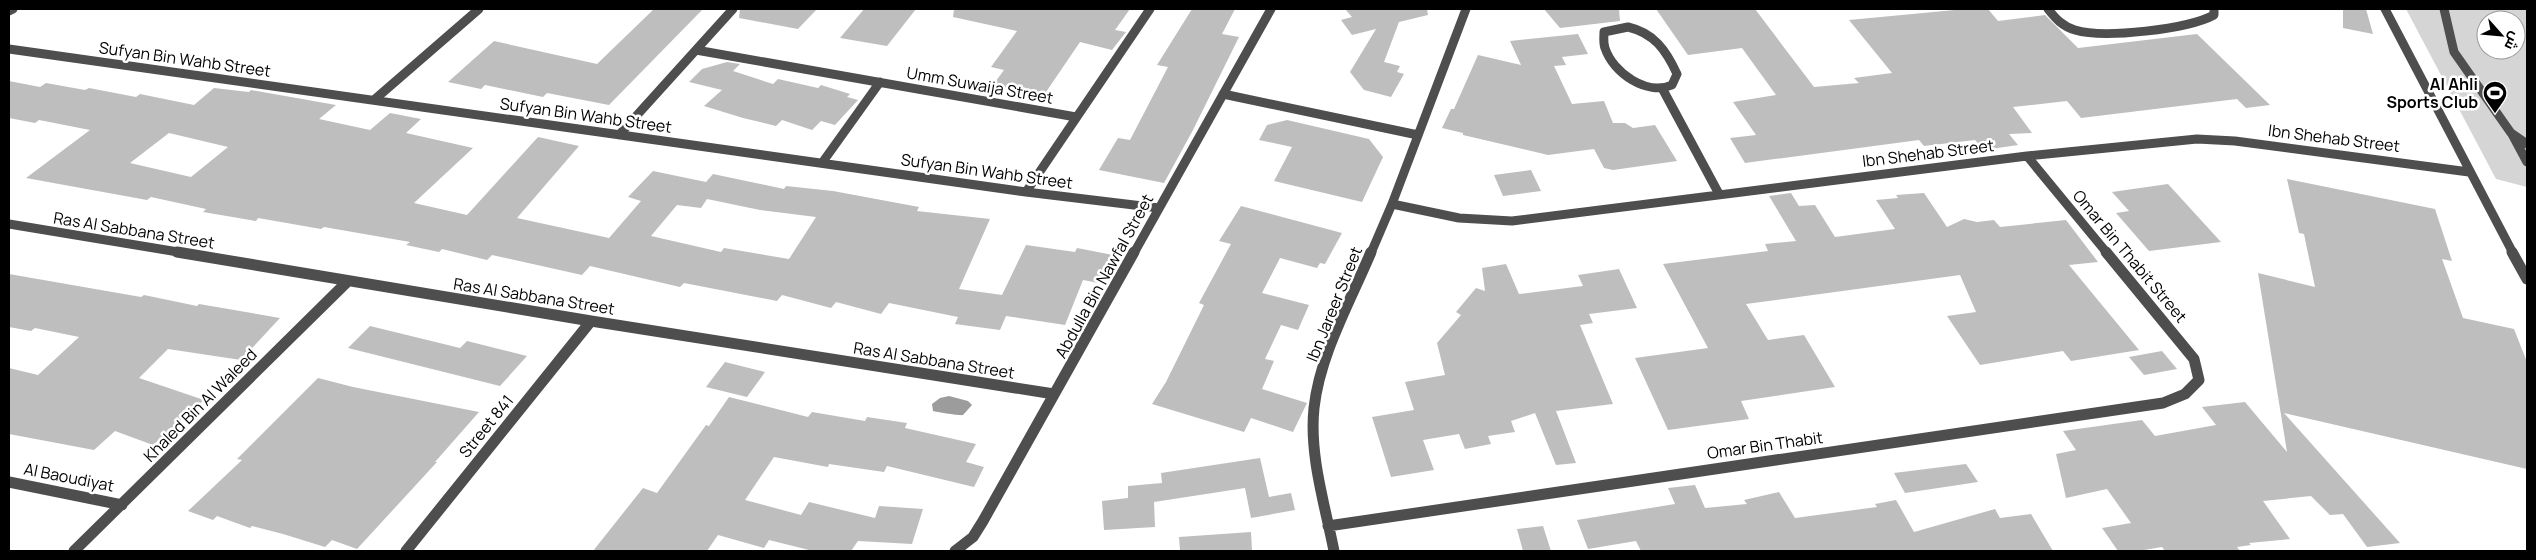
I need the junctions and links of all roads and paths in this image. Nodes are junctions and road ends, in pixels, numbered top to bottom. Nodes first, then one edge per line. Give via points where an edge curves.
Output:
1 (13, 9) edge
2 (479, 9) edge
3 (733, 9) edge
4 (1150, 9) edge
5 (1271, 9) edge
6 (1466, 9) edge
7 (2048, 9) edge
8 (2214, 9) edge
9 (2385, 9) edge
10 (2444, 9) edge
11 (9, 12) edge
12 (9, 49) edge
13 (696, 50) junction
14 (880, 82) junction
15 (1662, 88) junction
16 (1224, 94) junction
17 (374, 100) junction
18 (1076, 117) junction
19 (2511, 132) junction
20 (619, 135) junction
21 (1418, 135) junction
22 (2527, 144) edge
23 (2027, 156) junction
24 (2527, 162) edge
25 (822, 163) junction
26 (2469, 172) junction
27 (1026, 192) junction
28 (1719, 194) junction
29 (1392, 204) junction
30 (1159, 208) junction
31 (9, 224) edge
32 (2523, 263) edge
33 (2527, 279) edge
34 (348, 281) junction
35 (592, 321) junction
36 (1054, 394) junction
37 (9, 482) edge
38 (122, 505) junction
39 (1328, 526) junction
40 (74, 551) edge
41 (406, 551) edge
42 (955, 551) edge
43 (1334, 551) edge

1 - 11 street
2 - 17 street
3 - 13 street
4 - 18 street
5 - 16 street, Abdulla Bin Nawfal Street
6 - 21 street, Ibn Jareer Street
7 - 8 street via 2062,26 2100,35 2203,21 2214,15
9 - 26 street
10 - 19 street via 2454,52
12 - 17 street, Sufyan Bin Wahb Street
13 - 14 street, Umm Suwaija Street
13 - 20 street
14 - 18 street, Umm Suwaija Street
14 - 25 street
15 - 15 street via 1674,83 1677,74 1664,47 1647,31 1638,28 1619,27 1604,32 1603,50 1631,81 1646,87
15 - 28 street
16 - 21 street
16 - 30 street, Abdulla Bin Nawfal Street
17 - 20 street, Sufyan Bin Wahb Street
18 - 27 street
19 - 22 street
19 - 24 street
20 - 25 street, Sufyan Bin Wahb Street
21 - 29 street, Ibn Jareer Street
23 - 26 street, Ibn Shehab Street via 2197,139 2264,144
23 - 28 street, Ibn Shehab Street
23 - 39 street, Omar Bin Thabit Street via 2194,359 2199,380 2185,394 2163,403
25 - 27 street, Sufyan Bin Wahb Street
26 - 32 street
27 - 30 street, Sufyan Bin Wahb Street
28 - 29 street, Ibn Shehab Street via 1512,222 1459,218
29 - 39 street, Ibn Jareer Street via 1320,378 1314,409 1314,445
30 - 36 street, Abdulla Bin Nawfal Street
31 - 34 street, Ras Al Sabbana Street
32 - 33 street
34 - 35 street, Ras Al Sabbana Street
34 - 38 street, Khaled Bin Al Waleed
35 - 36 street, Ras Al Sabbana Street
35 - 41 street, Street 841
36 - 42 street, Abdulla Bin Nawfal Street via 973,537
37 - 38 street, Al Baoudiyat
38 - 40 street, Khaled Bin Al Waleed
39 - 43 street, Ibn Jareer Street

